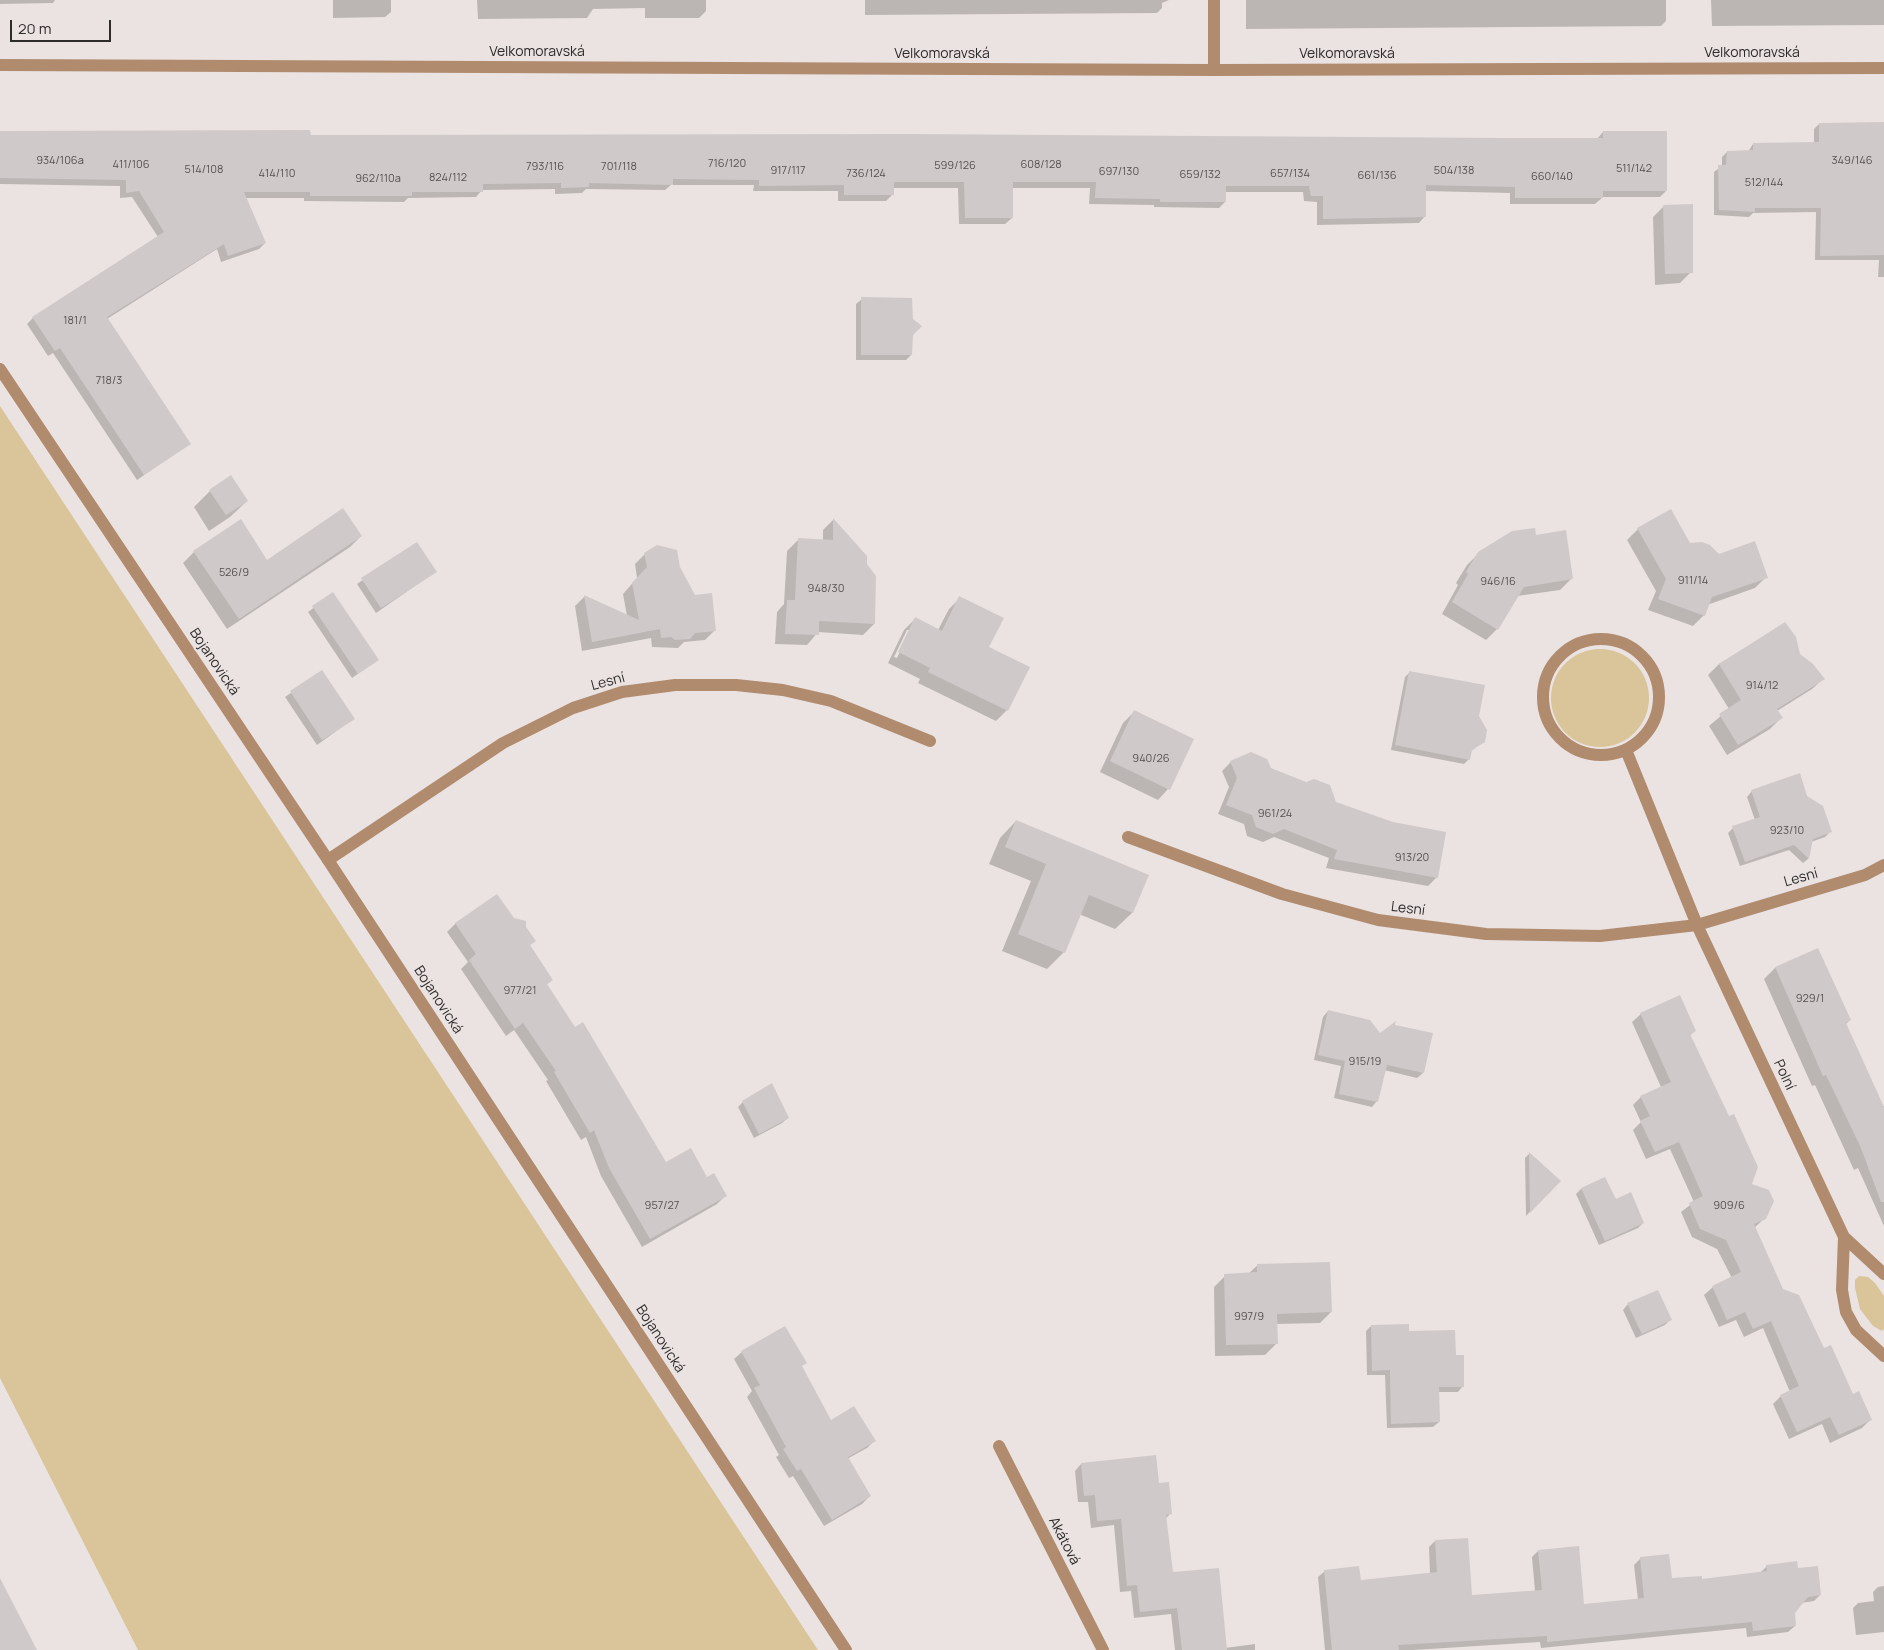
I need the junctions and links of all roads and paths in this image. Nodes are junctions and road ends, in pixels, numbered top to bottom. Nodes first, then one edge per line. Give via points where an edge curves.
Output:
1 (1214, 0) edge
2 (0, 65) edge
3 (1884, 68) edge
4 (1214, 70) junction
5 (0, 369) edge
6 (930, 741) dead end
7 (1626, 750) junction
8 (1128, 837) dead end
9 (328, 860) junction
10 (1884, 865) edge
11 (1697, 925) junction
12 (1844, 1237) junction
13 (1884, 1274) edge
14 (1884, 1356) edge
15 (999, 1446) dead end
16 (846, 1650) edge
17 (1103, 1650) edge

1 - 4 street
2 - 4 street, Velkomoravská
3 - 4 street, Velkomoravská
5 - 9 street, Bojanovická
6 - 9 street, Lesní via 832,701 783,690 736,685 675,685 622,692 573,708 503,743
7 - 7 street via 1643,738 1656,720 1660,699 1657,680 1648,661 1633,648 1608,638 1576,644 1559,655 1547,672 1542,696 1546,716 1555,734 1584,753 1604,756
7 - 11 street
8 - 11 street, Lesní via 1282,894 1378,920 1486,934 1571,936 1600,936
9 - 16 street, Bojanovická
10 - 11 street, Lesní via 1865,875
11 - 12 street, Polní
12 - 13 street, Polní
12 - 14 street, Polní via 1842,1290 1846,1312 1856,1330
15 - 17 street, Akátová

